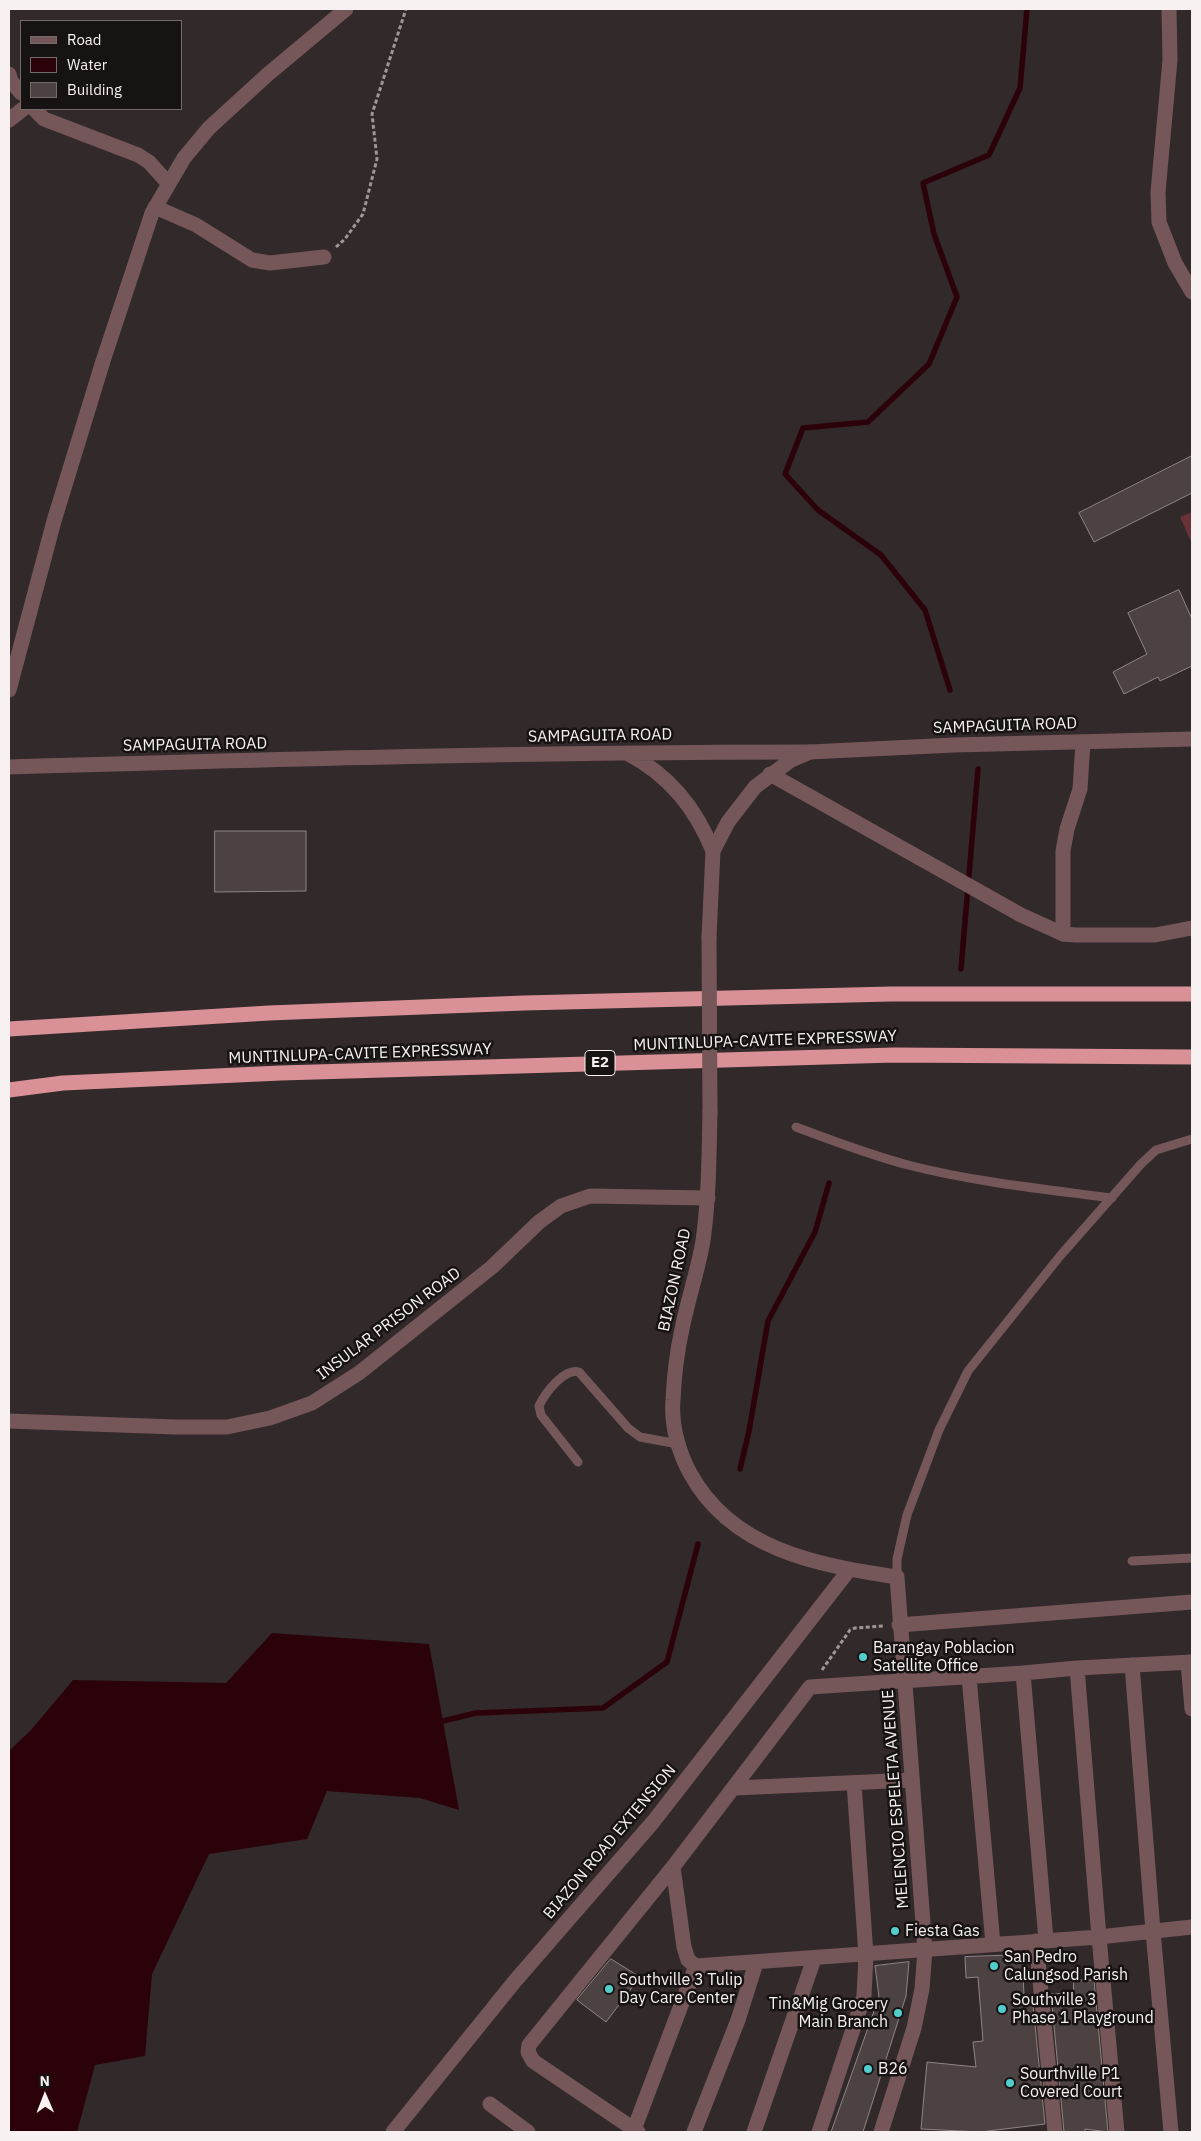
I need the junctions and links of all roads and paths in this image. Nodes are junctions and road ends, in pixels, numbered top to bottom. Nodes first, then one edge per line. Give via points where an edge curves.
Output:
1 (346, 9) edge
2 (406, 9) edge
3 (1169, 9) edge
4 (9, 74) edge
5 (20, 92) edge
6 (22, 110) edge
7 (35, 110) edge
8 (9, 120) edge
9 (168, 183) junction
10 (155, 207) junction
11 (324, 257) joint
12 (1192, 292) edge
13 (9, 690) edge
14 (1192, 739) edge
15 (1083, 742) junction
16 (624, 752) junction
17 (810, 752) junction
18 (9, 767) edge
19 (770, 774) junction
20 (713, 850) junction
21 (1192, 928) edge
22 (1063, 934) junction
23 (1192, 994) edge
24 (9, 1029) edge
25 (1192, 1056) edge
26 (9, 1090) edge
27 (796, 1128) dead end
28 (1192, 1139) edge
29 (708, 1198) junction
30 (1112, 1198) junction
31 (9, 1421) edge
32 (678, 1444) junction
33 (578, 1462) dead end
34 (1192, 1558) edge
35 (1132, 1561) dead end
36 (849, 1570) junction
37 (897, 1577) junction
38 (1192, 1602) edge
39 (899, 1624) junction
40 (1190, 1662) edge
41 (1132, 1665) junction
42 (1077, 1668) junction
43 (1023, 1674) junction
44 (969, 1677) junction
45 (905, 1682) junction
46 (810, 1687) junction
47 (1192, 1709) edge
48 (912, 1780) junction
49 (854, 1783) junction
50 (735, 1788) junction
51 (673, 1867) junction
52 (1192, 1927) edge
53 (1152, 1930) junction
54 (1099, 1937) junction
55 (1041, 1940) junction
56 (993, 1944) junction
57 (926, 1950) junction
58 (866, 1955) junction
59 (814, 1959) junction
60 (756, 1963) junction
61 (696, 1966) junction
62 (490, 2104) dead end
63 (393, 2132) edge
64 (528, 2132) edge
65 (635, 2132) edge
66 (694, 2132) edge
67 (754, 2132) edge
68 (819, 2132) edge
69 (881, 2132) edge
70 (1055, 2132) edge
71 (1117, 2132) edge
72 (1172, 2132) edge

1 - 9 street via 209,128
2 - 11 path via 372,114 377,158 363,214 345,239
3 - 12 street via 1170,60 1158,192 1160,222 1175,263
4 - 5 street
6 - 8 street
7 - 9 street via 44,119 138,155
9 - 10 street
10 - 11 street via 196,225 252,260 270,263
10 - 13 street via 54,521
14 - 15 street, SAMPAGUITA ROAD
15 - 17 street, SAMPAGUITA ROAD
15 - 22 street via 1080,789 1063,851
16 - 17 street, SAMPAGUITA ROAD
16 - 18 street, SAMPAGUITA ROAD
16 - 20 street, BIAZON ROAD via 660,774 675,789 702,824
17 - 19 street, BIAZON ROAD
19 - 20 street, BIAZON ROAD via 744,800
19 - 22 street via 1021,915
20 - 29 street, BIAZON ROAD, bridge via 708,937
21 - 22 street via 1155,935
23 - 24 highway via 881,994 524,1003 269,1012
25 - 26 highway, MUNTINLUPA-CAVITE EXPRESSWAY / E2 via 884,1055 282,1073 63,1083
27 - 30 lane via 857,1150 942,1173
28 - 30 lane via 1156,1150
29 - 31 street, INSULAR PRISON ROAD via 590,1196 561,1206 539,1222 492,1267 358,1373 312,1403 270,1418 227,1427
29 - 32 street, BIAZON ROAD via 703,1242 682,1330 673,1400
30 - 37 lane via 1060,1256 968,1371 939,1430 907,1515 899,1545
32 - 33 lane via 640,1437 628,1428 579,1372 574,1371 566,1373 538,1406 541,1415
32 - 36 street, BIAZON ROAD via 700,1492 724,1517 752,1537 787,1552
34 - 35 lane
36 - 37 street, BIAZON ROAD
36 - 63 street, BIAZON ROAD EXTENSION via 653,1822 521,1974
37 - 39 street, MELENCIO ESPELETA AVENUE
38 - 39 street
39 - 45 street, MELENCIO ESPELETA AVENUE
39 - 46 path via 850,1630
40 - 41 street
40 - 47 street
41 - 42 street
41 - 53 street
42 - 43 street
42 - 54 street
43 - 44 street
43 - 55 street
44 - 45 street
44 - 56 street
45 - 46 street
45 - 48 street, MELENCIO ESPELETA AVENUE
46 - 50 street
48 - 49 street
48 - 57 street, MELENCIO ESPELETA AVENUE
49 - 50 street
49 - 58 street
50 - 51 street
51 - 61 street via 684,1947 688,1960
51 - 65 street via 529,2045 528,2052 533,2061
52 - 53 street
53 - 54 street
53 - 72 street
54 - 55 street
54 - 71 street
55 - 56 street
55 - 70 street
56 - 57 street
57 - 58 street
57 - 69 street, MELENCIO ESPELETA AVENUE via 914,2028
58 - 59 street
58 - 68 street via 864,1996
59 - 60 street
59 - 67 street
60 - 61 street
60 - 66 street via 738,2020
61 - 65 street
62 - 64 street

